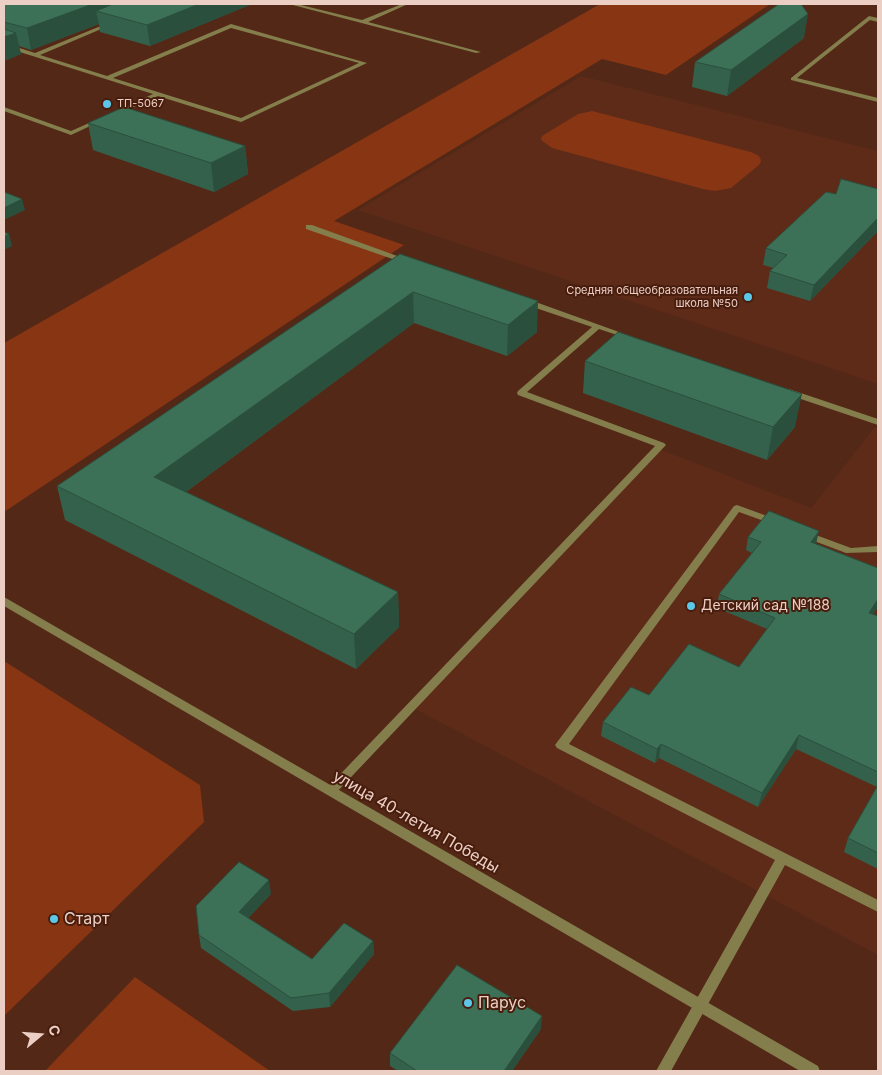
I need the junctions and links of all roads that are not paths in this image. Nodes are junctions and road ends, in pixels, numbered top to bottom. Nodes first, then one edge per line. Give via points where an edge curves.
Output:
1 (292, 4) edge
2 (406, 4) edge
3 (878, 20) edge
4 (114, 22) edge
5 (363, 22) junction
6 (4, 45) edge
7 (478, 52) dead end
8 (35, 55) junction
9 (107, 78) junction
10 (158, 94) junction
11 (878, 100) edge
12 (4, 109) edge
13 (309, 227) dead end
14 (412, 262) edge
15 (514, 298) edge
16 (598, 326) junction
17 (634, 339) edge
18 (784, 390) edge
19 (878, 422) edge
20 (878, 549) edge
21 (4, 601) edge
22 (331, 791) junction
23 (783, 857) junction
24 (878, 906) edge
25 (701, 1006) junction
26 (804, 1069) edge
27 (662, 1071) edge

1 - 5 street
2 - 5 street
3 - 11 street via 868,18 793,79
4 - 8 street
5 - 7 street
6 - 8 street
8 - 9 street
9 - 10 street
9 - 10 street via 231,26 364,63 241,120
10 - 12 street via 71,132
13 - 14 street
15 - 16 street
16 - 17 street
16 - 22 street via 522,393 661,445
18 - 19 street
20 - 23 street via 850,551 737,508 561,744
21 - 22 street, улица 40-летия Победы
22 - 25 street, улица 40-летия Победы
23 - 24 street
23 - 25 street
25 - 26 street, улица 40-летия Победы
25 - 27 street

